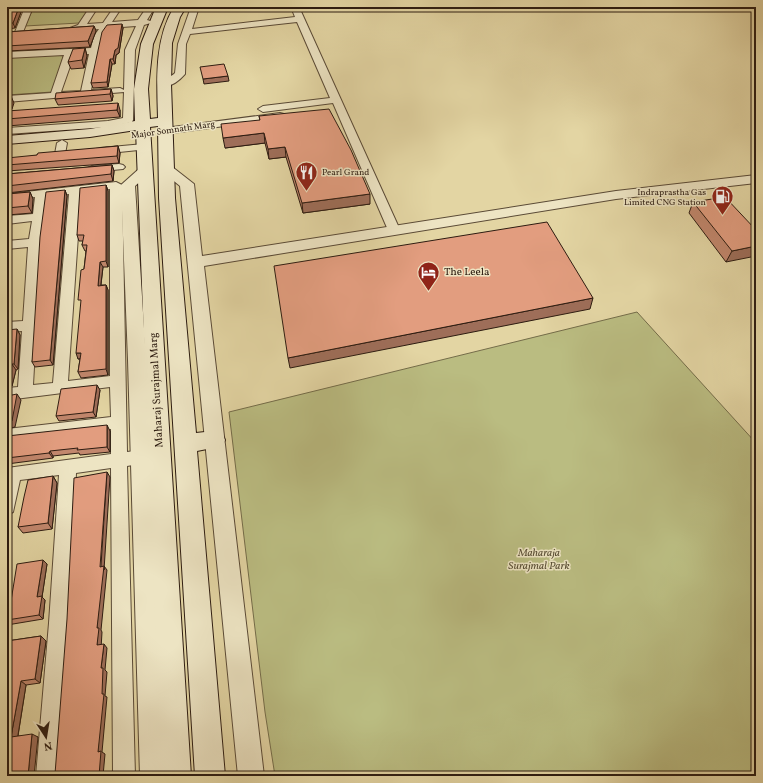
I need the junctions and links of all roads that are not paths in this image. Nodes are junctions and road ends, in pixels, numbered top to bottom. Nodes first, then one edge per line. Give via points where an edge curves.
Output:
1 (94, 7) edge
2 (118, 7) edge
3 (195, 7) edge
4 (26, 10) edge
5 (298, 13) edge
6 (147, 15) edge
7 (13, 18) edge
8 (185, 21) edge
9 (104, 26) junction
10 (81, 27) junction
11 (65, 28) edge
12 (7, 33) edge
13 (94, 51) junction
14 (70, 52) junction
15 (7, 55) edge
16 (120, 69) dead end
17 (85, 93) junction
18 (55, 95) junction
19 (7, 99) edge
20 (337, 104) junction
21 (122, 105) dead end
22 (165, 126) junction
23 (7, 131) edge
24 (144, 135) junction
25 (7, 140) edge
26 (7, 148) edge
27 (90, 152) edge
28 (119, 167) dead end
29 (166, 169) junction
30 (82, 170) edge
31 (756, 179) edge
32 (75, 190) junction
33 (41, 194) junction
34 (7, 197) edge
35 (37, 217) junction
36 (7, 220) edge
37 (394, 230) junction
38 (35, 242) junction
39 (7, 245) edge
40 (195, 262) junction
41 (30, 325) junction
42 (7, 327) edge
43 (117, 381) junction
44 (60, 388) junction
45 (25, 392) junction
46 (7, 394) edge
47 (119, 422) junction
48 (7, 435) edge
49 (214, 440) junction
50 (185, 444) junction
51 (140, 458) junction
52 (68, 467) junction
53 (10, 475) edge
54 (7, 507) edge
55 (47, 776) edge
56 (124, 776) edge
57 (153, 776) edge
58 (176, 776) edge
59 (210, 776) edge
60 (251, 776) edge

1 - 10 street
2 - 9 street
3 - 8 street
4 - 7 street
4 - 12 street via 23,31
5 - 8 street
5 - 20 street
6 - 9 street
6 - 16 street via 126,42
6 - 23 street via 130,50 128,120 108,124
6 - 24 main road, Maharaj Surajmal Marg via 147,44 141,89
8 - 22 main road, Maharaj Surajmal Marg via 174,17 166,43
9 - 10 street
9 - 13 street via 94,36
10 - 11 street
13 - 14 street
13 - 17 street
14 - 15 street
14 - 18 street
17 - 18 street
17 - 21 street via 120,87
18 - 19 street
20 - 22 street, Major Somnath Marg
20 - 37 street
22 - 24 main road, Major Somnath Marg
22 - 29 main road, Maharaj Surajmal Marg
24 - 25 main road, Major Somnath Marg via 90,133
24 - 26 main road, Major Somnath Marg via 107,140 60,152
24 - 27 street
24 - 51 main road, Maharaj Surajmal Marg
28 - 30 street
29 - 40 street via 187,184
29 - 50 main road, Maharaj Surajmal Marg
31 - 37 street via 616,195
32 - 33 street
32 - 43 street via 116,185
32 - 44 street
33 - 34 street
33 - 35 street
35 - 36 street
35 - 38 street
37 - 40 street
38 - 39 street
38 - 41 street
40 - 49 street
41 - 42 street
41 - 45 street
43 - 44 street
43 - 47 street
44 - 45 street
45 - 46 street
47 - 48 street
47 - 51 street
49 - 50 main road
49 - 60 street
50 - 59 main road, Maharaj Surajmal Marg
51 - 52 street
51 - 56 street
51 - 57 street
51 - 58 main road, Maharaj Surajmal Marg
52 - 53 street
52 - 55 street
53 - 54 street

